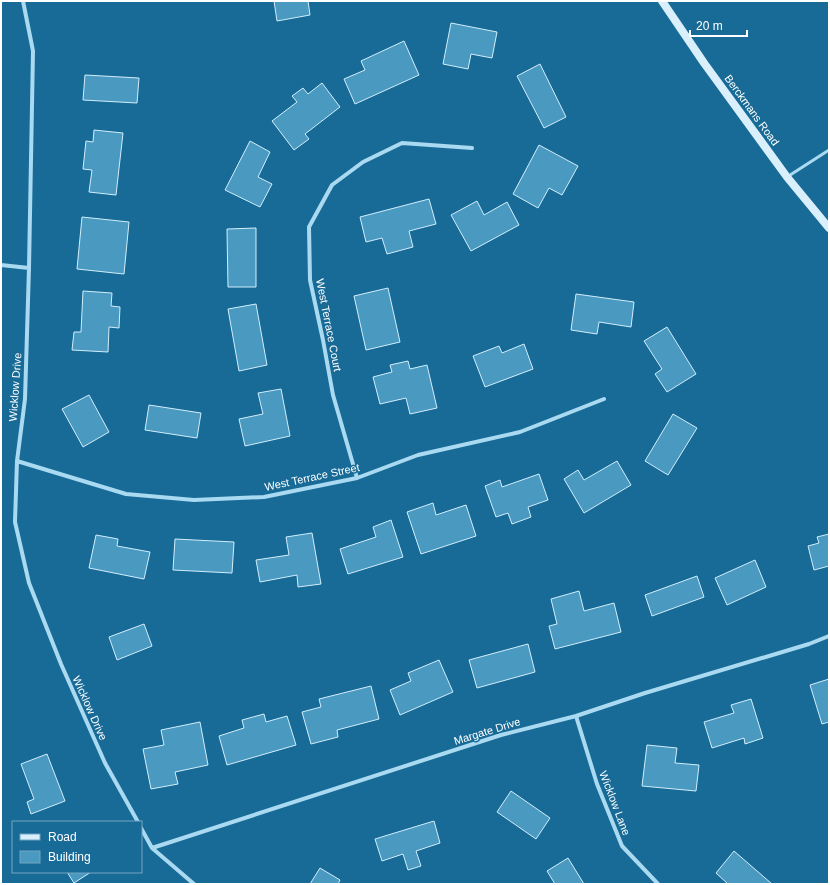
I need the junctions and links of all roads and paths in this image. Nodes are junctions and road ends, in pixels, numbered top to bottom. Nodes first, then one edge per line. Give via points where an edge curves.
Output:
1 (23, 1) edge
2 (662, 1) edge
3 (472, 148) dead end
4 (829, 150) edge
5 (787, 177) junction
6 (829, 228) edge
7 (1, 265) edge
8 (29, 268) junction
9 (604, 399) dead end
10 (17, 461) junction
11 (357, 478) junction
12 (829, 636) edge
13 (576, 716) junction
14 (137, 821) edge
15 (142, 830) edge
16 (152, 848) junction
17 (194, 884) edge
18 (658, 884) edge

1 - 8 street, Wicklow Drive via 33,51
2 - 5 main road, Berckmans Road
3 - 11 street, West Terrace Court via 402,143 363,162 332,185 309,227 310,280 333,395
4 - 5 lane
5 - 6 main road, Berckmans Road
7 - 8 street
8 - 10 street, Wicklow Drive via 25,399
9 - 11 street, West Terrace Street via 520,432 418,455
10 - 11 street, West Terrace Street via 126,494 194,500 264,497
10 - 14 street, Wicklow Drive via 15,522 29,583 61,664 105,763
12 - 13 street, Margate Drive
13 - 16 street, Margate Drive via 501,735
13 - 18 street, Wicklow Lane via 597,784 622,846
15 - 16 street
16 - 17 street

